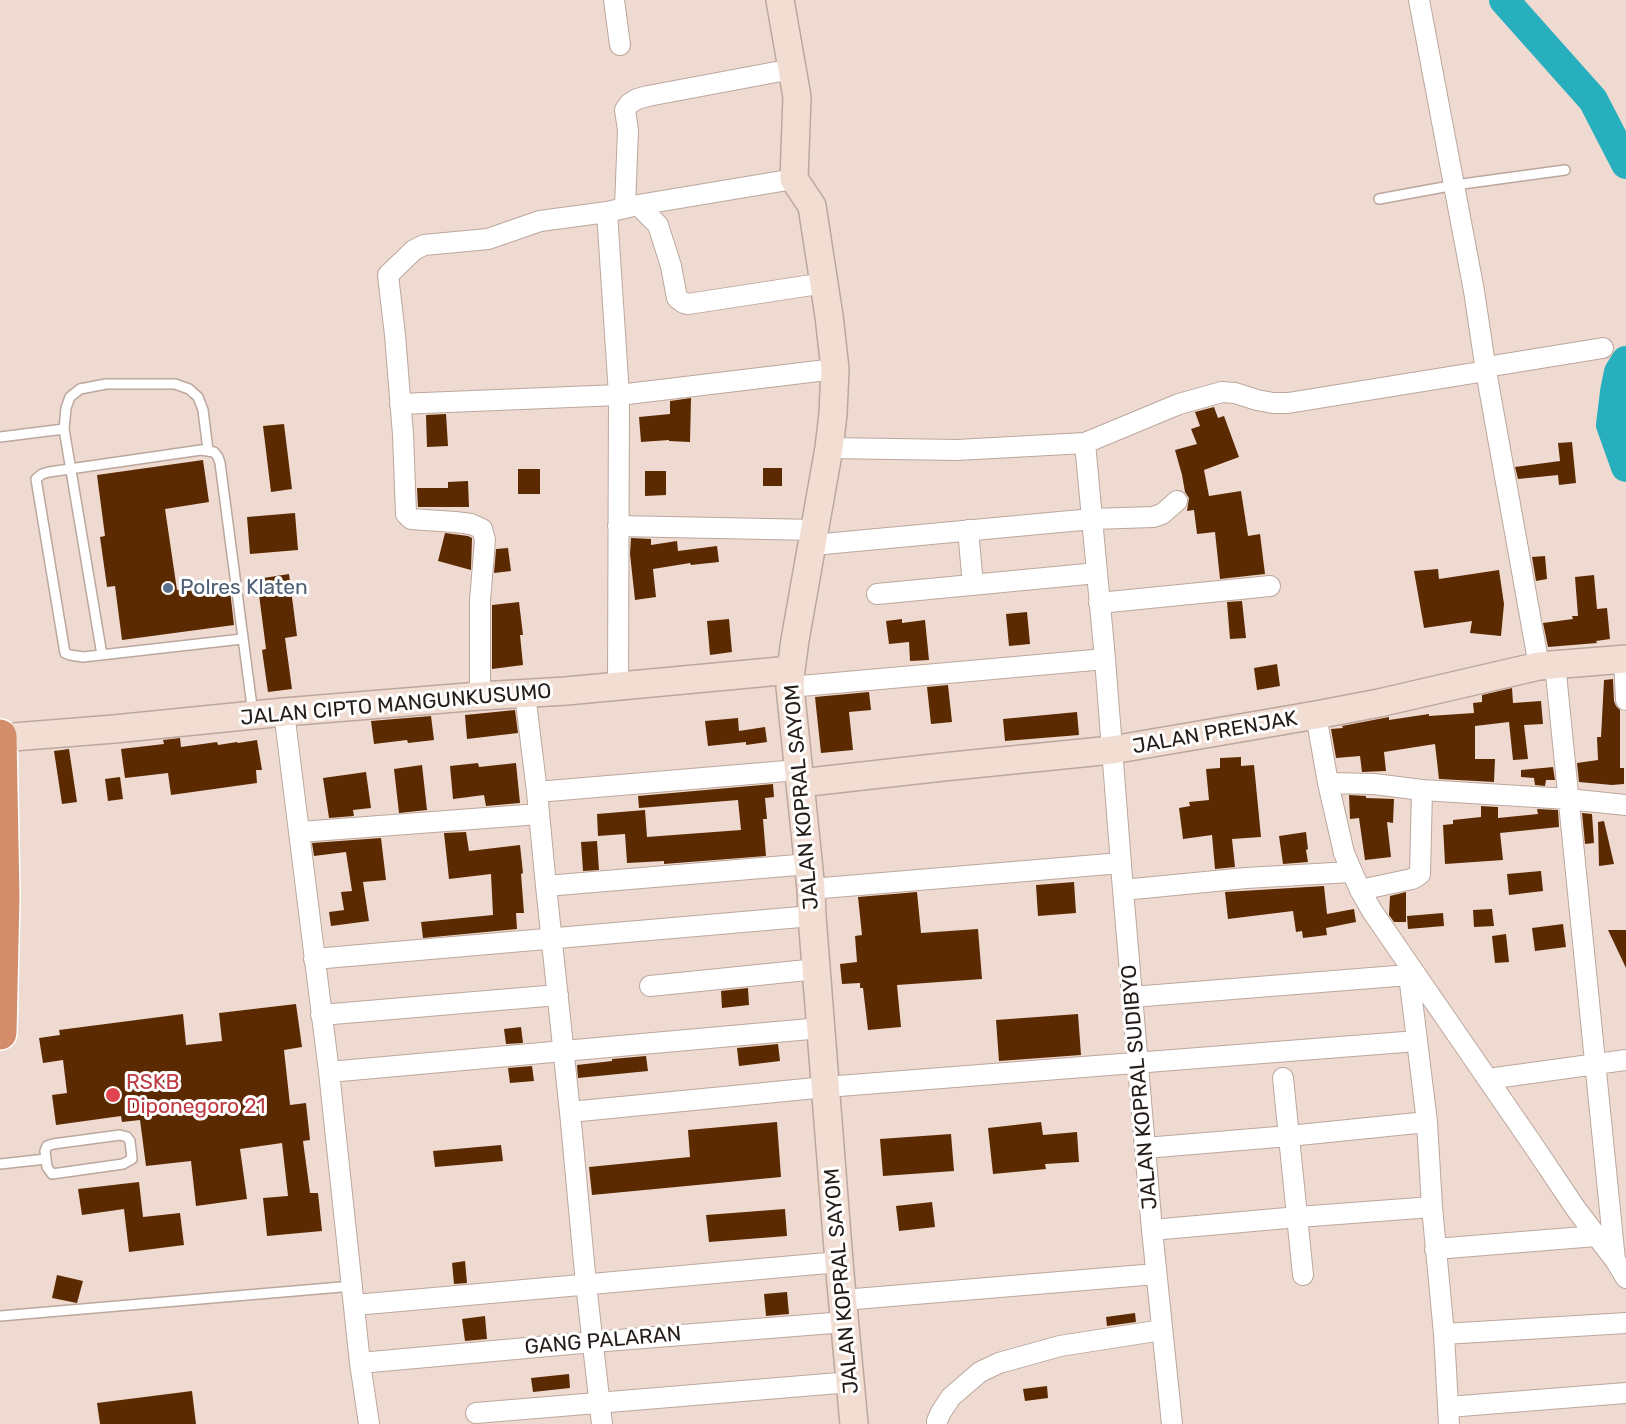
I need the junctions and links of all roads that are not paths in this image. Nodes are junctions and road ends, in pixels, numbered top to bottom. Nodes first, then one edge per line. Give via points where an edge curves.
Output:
1 (614, 0) edge
2 (780, 0) edge
3 (1419, 0) edge
4 (621, 45) dead end
5 (792, 69) junction
6 (1565, 170) dead end
7 (794, 178) junction
8 (1455, 185) junction
9 (1379, 200) dead end
10 (623, 208) junction
11 (825, 283) junction
12 (1603, 348) dead end
13 (835, 369) junction
14 (1486, 369) junction
15 (619, 395) junction
16 (400, 404) junction
17 (64, 429) junction
18 (0, 437) edge
19 (1084, 442) junction
20 (829, 448) junction
21 (208, 450) junction
22 (71, 469) junction
23 (1177, 501) dead end
24 (1092, 519) junction
25 (618, 526) junction
26 (968, 530) junction
27 (814, 537) junction
28 (1097, 573) junction
29 (973, 585) junction
30 (1269, 586) dead end
31 (877, 594) dead end
32 (1100, 603) junction
33 (242, 639) junction
34 (102, 655) junction
35 (1105, 659) junction
36 (1625, 659) edge
37 (1547, 665) junction
38 (791, 679) junction
39 (618, 686) junction
40 (525, 694) junction
41 (480, 696) junction
42 (1626, 700) edge
43 (284, 712) junction
44 (253, 716) junction
45 (1316, 716) junction
46 (0, 737) edge
47 (1112, 750) junction
48 (799, 776) junction
49 (1328, 783) junction
50 (1422, 790) junction
51 (537, 792) junction
52 (1568, 799) junction
53 (1626, 805) edge
54 (539, 814) junction
55 (300, 832) junction
56 (1121, 863) junction
57 (810, 877) junction
58 (1355, 881) junction
59 (546, 886) junction
60 (1123, 890) junction
61 (1, 897) edge
62 (812, 916) junction
63 (552, 938) junction
64 (314, 959) junction
65 (817, 969) junction
66 (1409, 969) junction
67 (650, 986) dead end
68 (558, 995) junction
69 (1132, 997) junction
70 (321, 1015) junction
71 (821, 1028) junction
72 (0, 1033) edge
73 (1417, 1041) junction
74 (564, 1051) junction
75 (1626, 1060) edge
76 (1137, 1063) junction
77 (1594, 1064) junction
78 (329, 1072) junction
79 (1282, 1078) dead end
80 (1488, 1079) junction
81 (826, 1087) junction
82 (570, 1112) junction
83 (1427, 1122) junction
84 (1289, 1136) junction
85 (1145, 1148) junction
86 (46, 1159) junction
87 (0, 1164) edge
88 (1432, 1207) junction
89 (1298, 1217) junction
90 (1152, 1230) junction
91 (1596, 1236) junction
92 (1435, 1248) junction
93 (1614, 1260) junction
94 (839, 1262) junction
95 (1156, 1274) junction
96 (1302, 1275) dead end
97 (1626, 1278) edge
98 (586, 1284) junction
99 (354, 1296) junction
100 (844, 1311) junction
101 (0, 1316) edge
102 (1626, 1323) edge
103 (1162, 1330) junction
104 (1444, 1334) junction
105 (593, 1342) junction
106 (360, 1363) junction
107 (851, 1382) junction
108 (1626, 1393) edge
109 (600, 1403) junction
110 (476, 1413) dead end
111 (1448, 1416) edge
112 (369, 1424) edge
113 (602, 1424) edge
114 (854, 1424) edge
115 (937, 1424) edge
116 (1172, 1424) edge

1 - 4 street
2 - 5 street
3 - 8 street
5 - 7 street via 797,97
5 - 10 street via 648,96 629,104 625,110 628,130
6 - 8 lane
7 - 10 street
7 - 11 street, JALAN KOPRAL SAYOM via 812,206
8 - 9 lane
8 - 14 street
10 - 11 street via 658,225 677,298 684,303
10 - 15 street
10 - 16 street via 540,221 488,239 423,245 414,250 388,275
11 - 13 street, JALAN KOPRAL SAYOM
12 - 14 street
13 - 15 street
13 - 20 street, JALAN KOPRAL SAYOM
14 - 19 street via 1288,403 1273,404 1222,392 1179,404
14 - 37 street
15 - 16 street
15 - 25 street
16 - 41 street via 406,514 416,520 471,524 482,530 485,540 480,601
17 - 18 lane
17 - 21 lane via 70,397 80,389 106,384 175,384 198,397
17 - 22 lane
19 - 20 street via 957,450
19 - 24 street, JALAN KOPRAL SUDIBYO
20 - 27 street, JALAN KOPRAL SAYOM
21 - 22 lane
21 - 33 lane via 218,457
22 - 34 lane
22 - 34 lane via 49,472 36,479 39,500 65,653 82,657
23 - 24 street via 1153,517
24 - 26 street
24 - 28 street, JALAN KOPRAL SUDIBYO
25 - 27 street
25 - 39 street
26 - 27 street
26 - 29 street
27 - 38 street, JALAN KOPRAL SAYOM
28 - 29 street
28 - 32 street, JALAN KOPRAL SUDIBYO
29 - 31 street
30 - 32 street
32 - 35 street, JALAN KOPRAL SUDIBYO
33 - 34 lane
33 - 44 lane
35 - 38 street
35 - 47 street, JALAN KOPRAL SUDIBYO
36 - 37 street, JALAN PRENJAK
36 - 42 street
37 - 45 street, JALAN PRENJAK
37 - 52 street
38 - 39 street, JALAN CIPTO MANGUNKUSUMO
38 - 48 street, JALAN KOPRAL SAYOM
39 - 40 street, JALAN CIPTO MANGUNKUSUMO
40 - 41 street, JALAN CIPTO MANGUNKUSUMO
40 - 51 street
41 - 43 street, JALAN CIPTO MANGUNKUSUMO
43 - 44 street, JALAN CIPTO MANGUNKUSUMO
43 - 55 street
44 - 46 street, JALAN CIPTO MANGUNKUSUMO
45 - 47 street, JALAN PRENJAK
45 - 49 street
46 - 61 highway
47 - 48 street, JALAN PRENJAK
47 - 56 street, JALAN KOPRAL SUDIBYO
48 - 51 street
48 - 57 street, JALAN KOPRAL SAYOM
49 - 50 street
49 - 58 street via 1344,853
50 - 52 street
50 - 58 street via 1420,874 1412,879
51 - 54 street
52 - 53 street
52 - 77 street
54 - 55 street
54 - 59 street
55 - 64 street
56 - 57 street
56 - 60 street, JALAN KOPRAL SUDIBYO
57 - 59 street
57 - 62 street, JALAN KOPRAL SAYOM
58 - 60 street via 1246,878
58 - 66 street
59 - 63 street
60 - 69 street, JALAN KOPRAL SUDIBYO
61 - 72 highway
62 - 63 street
62 - 65 street, JALAN KOPRAL SAYOM
63 - 64 street
63 - 68 street
64 - 70 street
65 - 67 street
65 - 71 street, JALAN KOPRAL SAYOM
66 - 69 street
66 - 73 street
66 - 80 street
68 - 70 street
68 - 74 street
69 - 76 street, JALAN KOPRAL SUDIBYO
70 - 78 street
71 - 74 street
71 - 81 street, JALAN KOPRAL SAYOM
73 - 76 street
73 - 83 street
74 - 78 street
74 - 82 street
75 - 77 street
76 - 81 street
76 - 85 street, JALAN KOPRAL SUDIBYO
77 - 80 street
77 - 93 street
78 - 99 street
79 - 84 street
80 - 91 street
81 - 82 street
81 - 94 street, JALAN KOPRAL SAYOM
82 - 98 street
83 - 84 street
83 - 88 street
84 - 85 street
84 - 89 street
85 - 90 street, JALAN KOPRAL SUDIBYO
86 - 86 lane via 47,1146 53,1144 120,1135 130,1141 132,1159 123,1164 52,1174
86 - 87 lane
88 - 89 street
88 - 92 street
89 - 90 street
89 - 96 street
90 - 95 street, JALAN KOPRAL SUDIBYO
91 - 92 street
91 - 93 street
92 - 104 street
93 - 97 street
94 - 98 street
94 - 100 street, JALAN KOPRAL SAYOM
95 - 100 street, GANG PALARAN
95 - 103 street, JALAN KOPRAL SUDIBYO
98 - 99 street
98 - 105 street
99 - 101 lane
99 - 106 street
100 - 105 street, GANG PALARAN
100 - 107 street, JALAN KOPRAL SAYOM
102 - 104 street
103 - 115 street via 1060,1346 999,1363 980,1372 951,1397
103 - 116 street, JALAN KOPRAL SUDIBYO
104 - 111 street
105 - 106 street, GANG PALARAN
105 - 109 street
106 - 112 street
107 - 109 street
107 - 114 street, JALAN KOPRAL SAYOM
108 - 111 street
109 - 110 street
109 - 113 street

